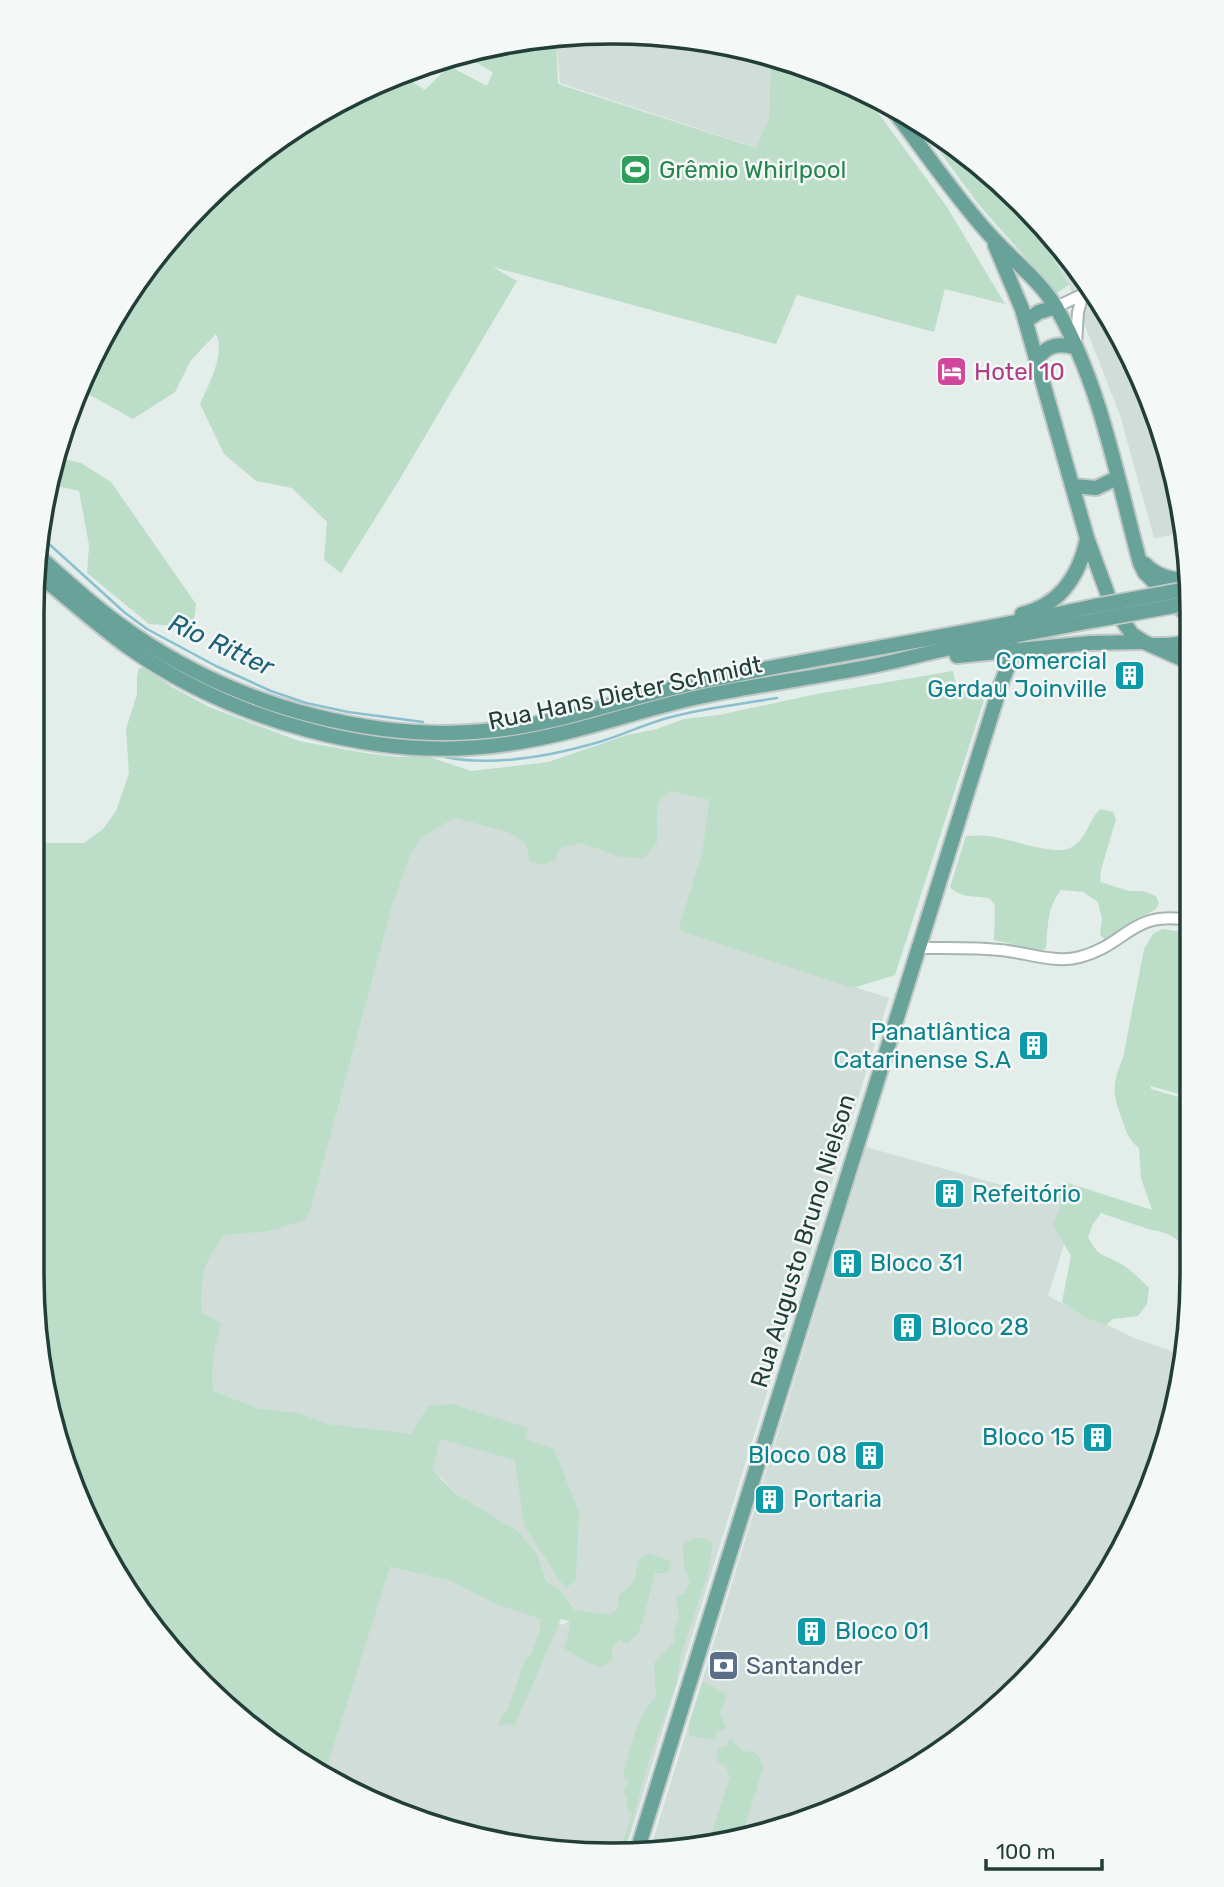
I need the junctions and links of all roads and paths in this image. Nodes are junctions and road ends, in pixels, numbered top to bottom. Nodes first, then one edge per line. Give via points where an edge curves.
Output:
1 (906, 126) edge
2 (989, 234) junction
3 (1083, 294) edge
4 (1086, 299) edge
5 (1056, 307) junction
6 (1026, 321) junction
7 (1076, 348) junction
8 (1037, 361) junction
9 (1117, 478) junction
10 (1073, 486) junction
11 (1087, 538) junction
12 (1138, 556) junction
13 (46, 563) edge
14 (45, 579) edge
15 (1179, 583) edge
16 (1180, 595) edge
17 (1180, 608) edge
18 (1096, 613) junction
19 (1180, 643) edge
20 (1148, 644) junction
21 (882, 649) junction
22 (1015, 649) junction
23 (983, 653) junction
24 (1180, 658) edge
25 (883, 664) junction
26 (1001, 684) junction
27 (1180, 919) edge
28 (919, 948) junction
29 (640, 1842) edge

1 - 2 main road
2 - 5 main road
2 - 6 main road
3 - 5 street
4 - 7 street via 1076,330
5 - 6 main road
5 - 7 main road
6 - 8 main road
7 - 8 main road via 1067,344 1049,347
7 - 9 main road
8 - 10 main road
9 - 10 main road via 1096,488
9 - 12 main road
10 - 11 main road
11 - 20 main road via 1112,606 1122,623
11 - 21 main road via 1071,582 1043,606
12 - 15 main road via 1149,569
12 - 17 main road via 1144,573
13 - 21 main road, Rua Hans Dieter Schmidt via 120,625 199,671 281,706 386,729 454,732 513,728 695,682
14 - 25 main road, Rua Hans Dieter Schmidt via 129,648 206,691 298,727 382,744 458,748 515,743 697,698
16 - 18 main road, bridge
18 - 21 main road, Rua Hans Dieter Schmidt
18 - 25 main road, Rua Hans Dieter Schmidt
19 - 20 main road
20 - 22 main road via 1128,641
20 - 24 main road
22 - 23 main road
22 - 26 main road, Rua Augusto Bruno Nielson
23 - 25 main road
23 - 26 main road via 995,662
26 - 28 main road, Rua Augusto Bruno Nielson
27 - 28 street via 1153,918 1107,946 1065,959 1000,950
28 - 29 main road, Rua Augusto Bruno Nielson

